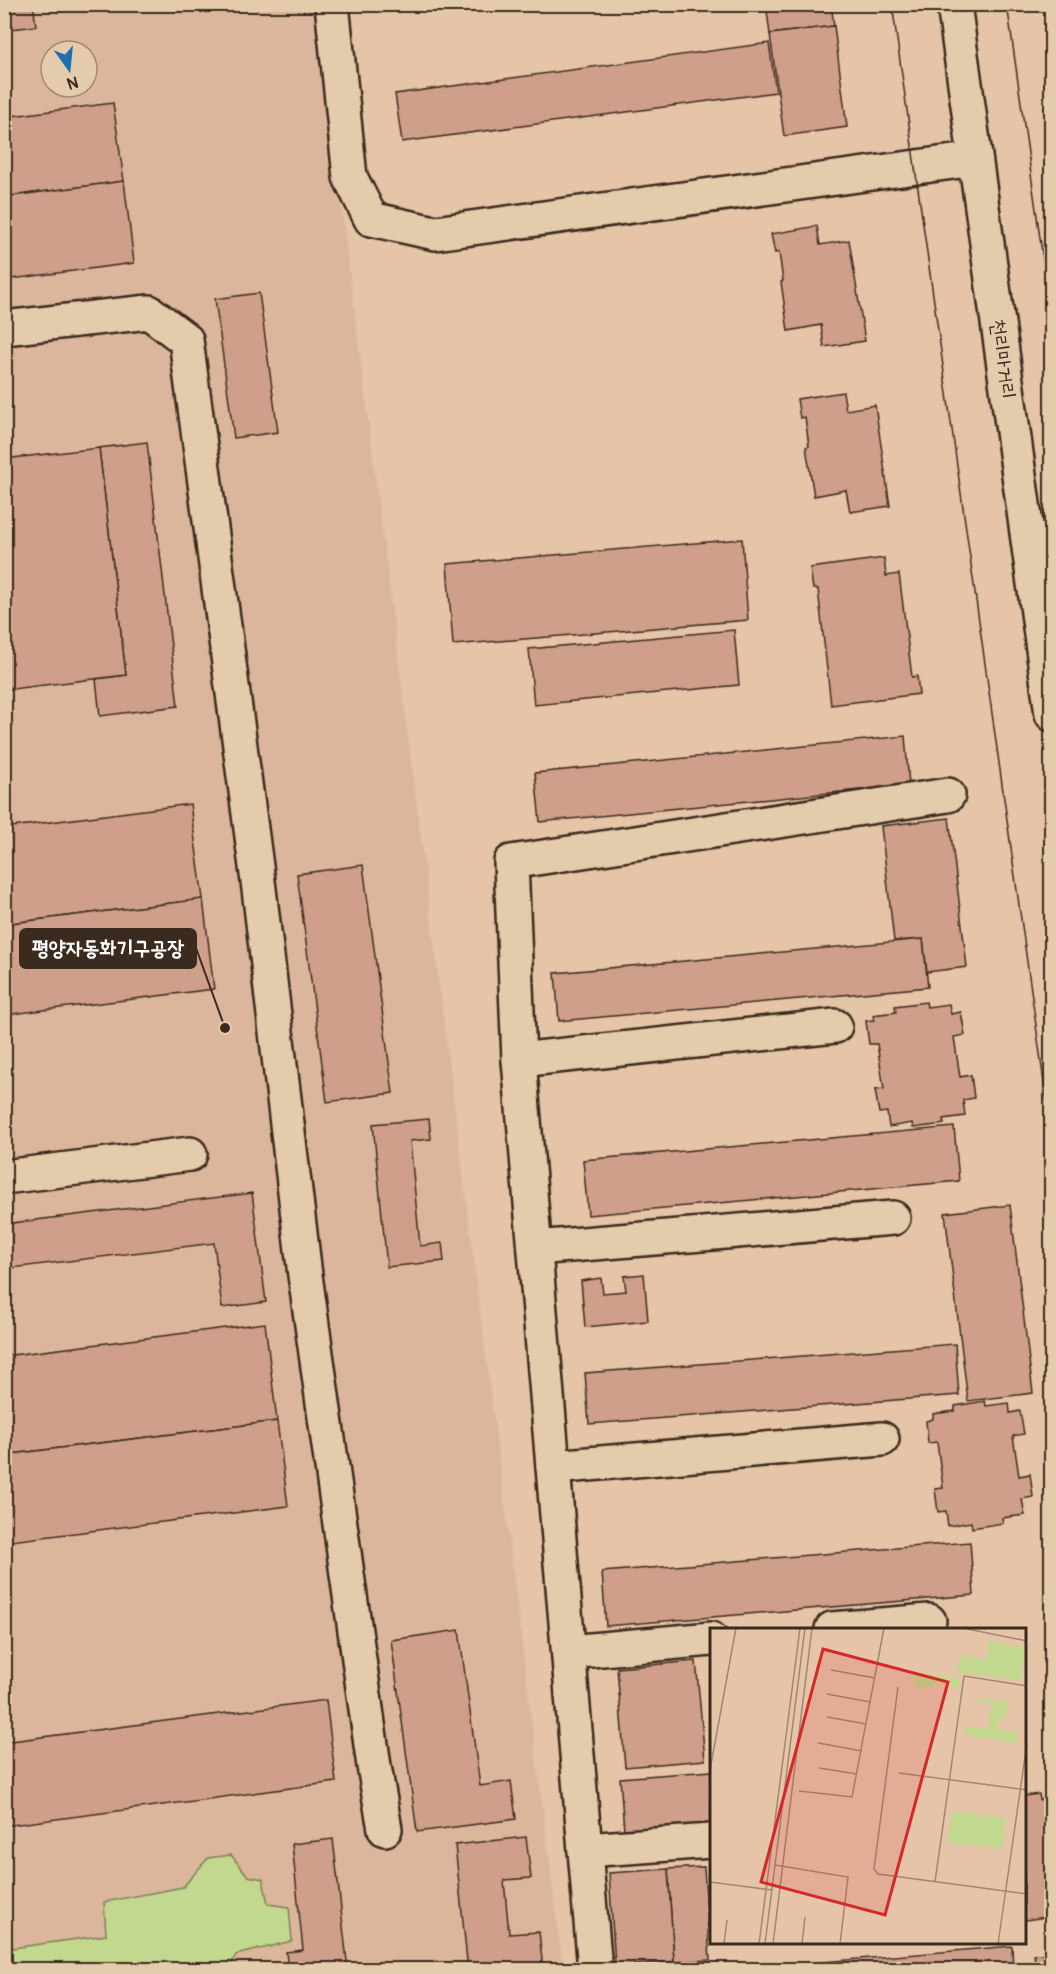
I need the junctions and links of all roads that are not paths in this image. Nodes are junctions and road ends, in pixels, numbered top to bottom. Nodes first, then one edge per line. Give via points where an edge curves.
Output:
1 (332, 4) edge
2 (954, 4) edge
3 (975, 159) junction
4 (4, 328) edge
5 (1052, 714) edge
6 (948, 795) dead end
7 (835, 1026) dead end
8 (519, 1060) junction
9 (190, 1154) dead end
10 (4, 1177) edge
11 (893, 1218) dead end
12 (535, 1248) junction
13 (882, 1439) dead end
14 (553, 1467) junction
15 (928, 1621) dead end
16 (844, 1628) edge
17 (710, 1640) edge
18 (569, 1652) junction
19 (385, 1829) dead end
20 (710, 1841) edge
21 (585, 1850) junction
22 (595, 1970) edge

1 - 3 main road via 350,177 371,219 435,233
2 - 3 main road, 천리마거리
3 - 5 main road, 천리마거리
4 - 19 main road via 149,312 186,340 307,1286
6 - 8 main road via 511,862
7 - 8 main road
8 - 12 main road
9 - 10 main road
11 - 12 main road
12 - 14 main road
13 - 14 main road
14 - 18 main road
15 - 16 main road
17 - 18 main road
18 - 21 main road
20 - 21 main road
21 - 22 main road

